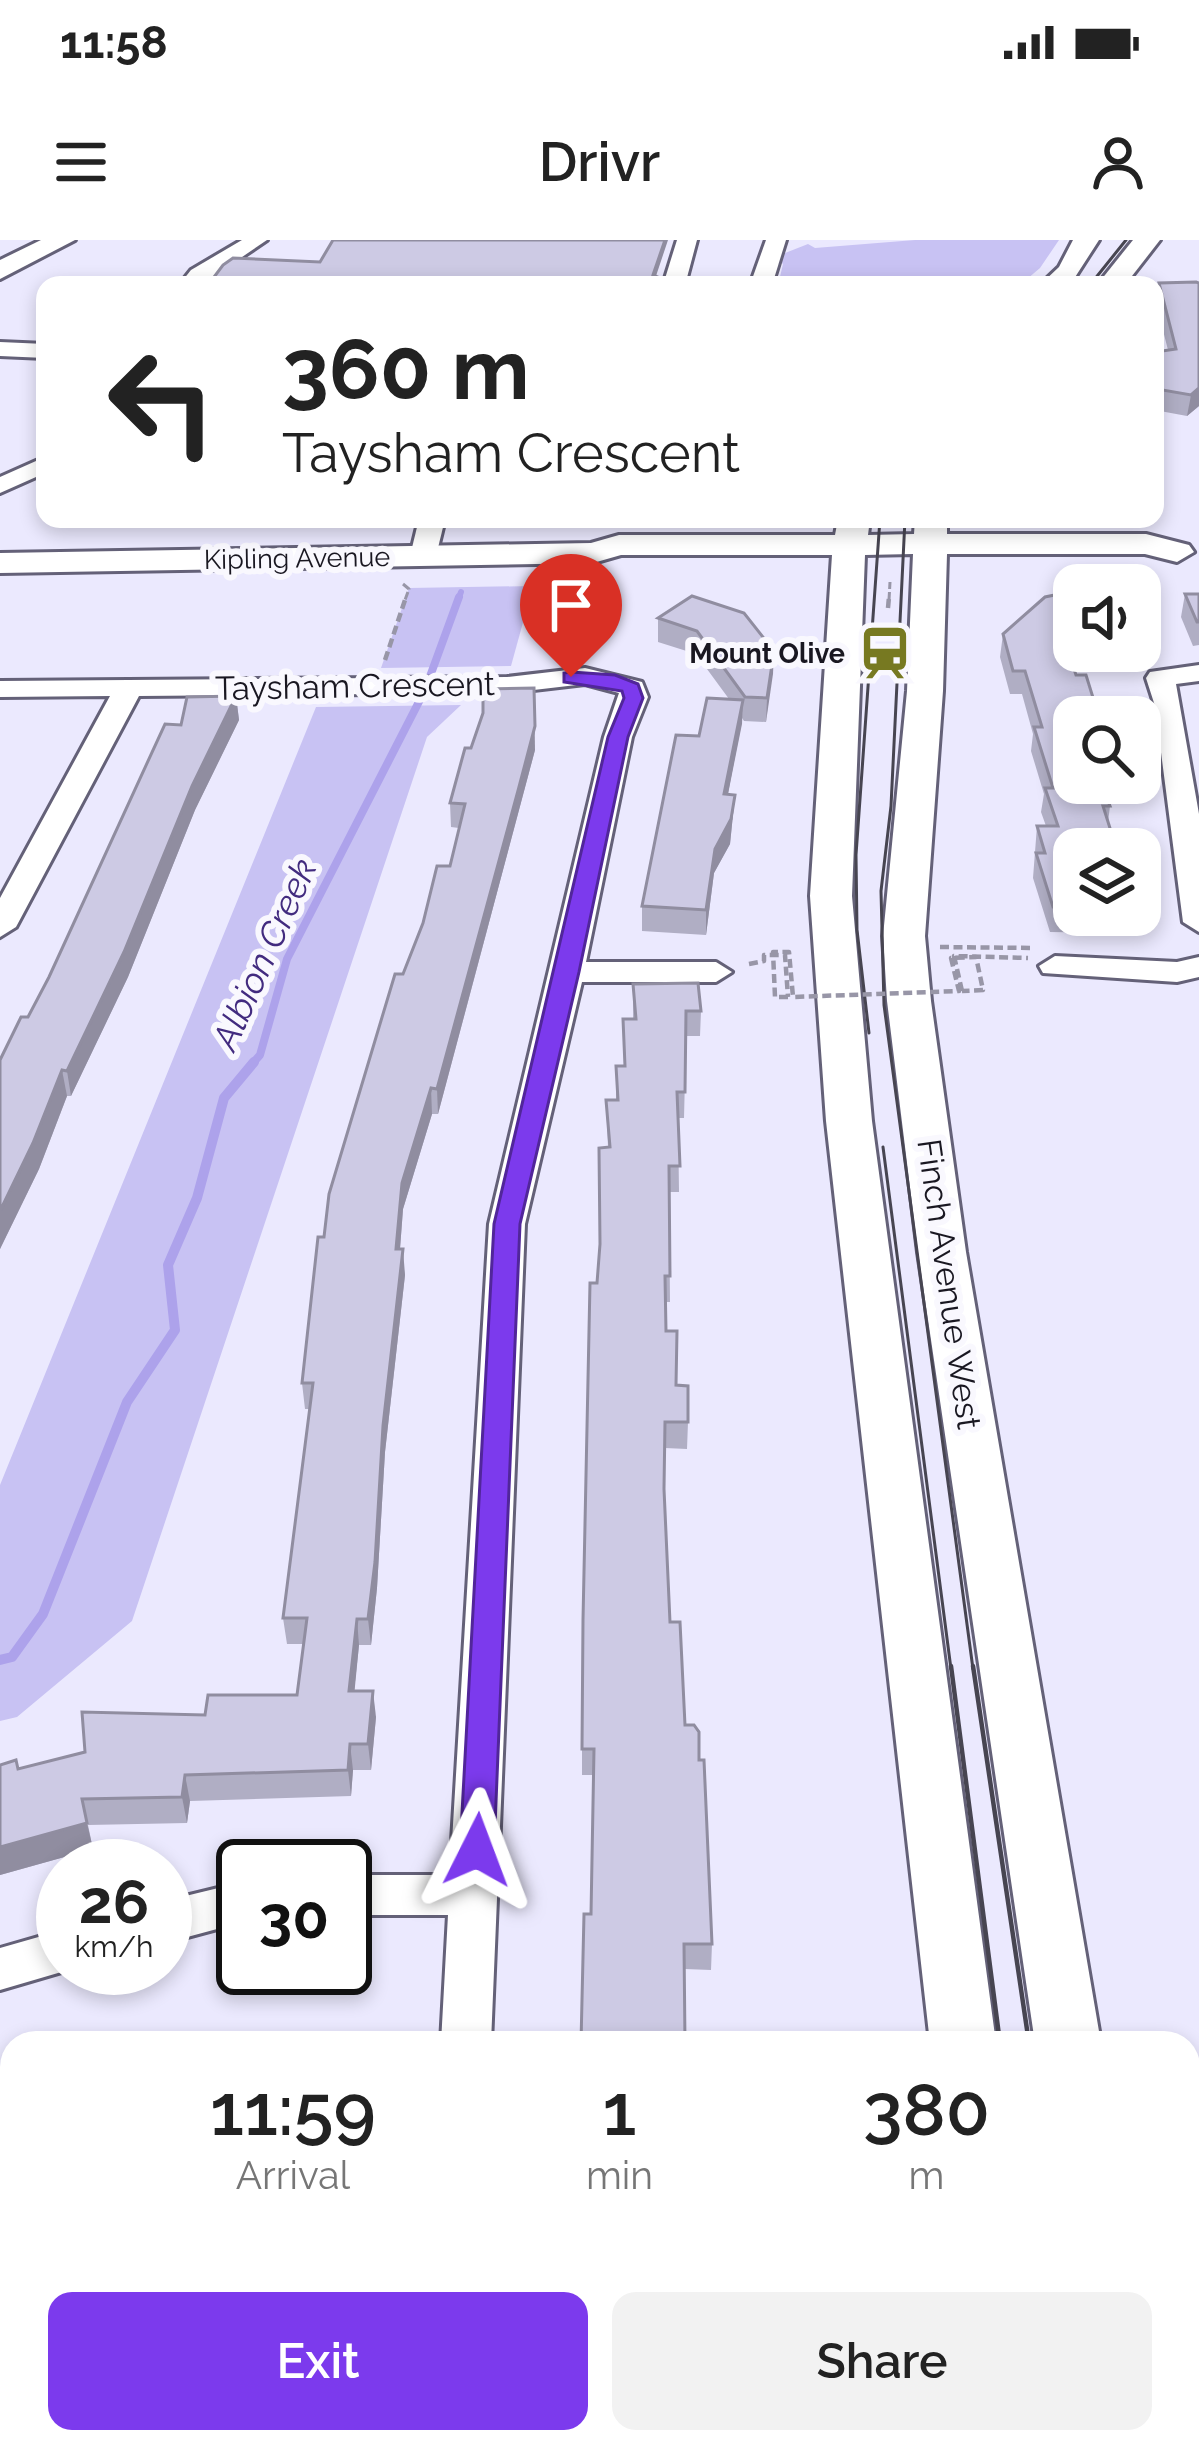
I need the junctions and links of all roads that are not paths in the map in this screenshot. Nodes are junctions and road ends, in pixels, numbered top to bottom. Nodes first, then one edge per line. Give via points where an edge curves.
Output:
1 (62, 240) edge
2 (257, 240) edge
3 (687, 240) edge
4 (776, 240) edge
5 (1086, 240) edge
6 (1147, 240) edge
7 (0, 271) edge
8 (199, 276) edge
9 (677, 276) edge
10 (764, 276) edge
11 (1064, 276) edge
12 (1118, 276) edge
13 (0, 349) edge
14 (36, 351) edge
15 (36, 468) edge
16 (0, 486) edge
17 (426, 528) edge
18 (1188, 552) edge
19 (890, 554) edge
20 (408, 557) junction
21 (0, 563) edge
22 (1199, 673) edge
23 (130, 688) junction
24 (0, 689) edge
25 (4, 911) edge
26 (1199, 922) edge
27 (1043, 962) road end
28 (1199, 967) edge
29 (716, 971) road end
30 (568, 972) junction
31 (372, 1895) edge
32 (475, 1895) junction
33 (36, 1959) edge
34 (0, 1969) edge
35 (467, 2031) edge
36 (962, 2031) edge
37 (1066, 2031) edge

1 - 7 main road
2 - 8 street
3 - 9 street
4 - 10 street
5 - 11 main road
6 - 12 main road
13 - 14 street
15 - 16 street
17 - 20 street
18 - 19 main road, Kipling Avenue via 1153,560
19 - 20 main road, Kipling Avenue
19 - 36 main road via 831,896 849,1121
19 - 37 main road, Finch Avenue West via 925,691 904,936 909,1001
20 - 21 main road, Kipling Avenue
22 - 26 street via 1160,678
23 - 24 street, Taysham Crescent
23 - 25 street
23 - 30 street, Taysham Crescent via 481,685 585,676 632,688
27 - 28 street via 1177,973
29 - 30 street
30 - 32 street, Taysham Crescent via 507,1224
31 - 32 street
32 - 35 street, Taysham Crescent
33 - 34 street

